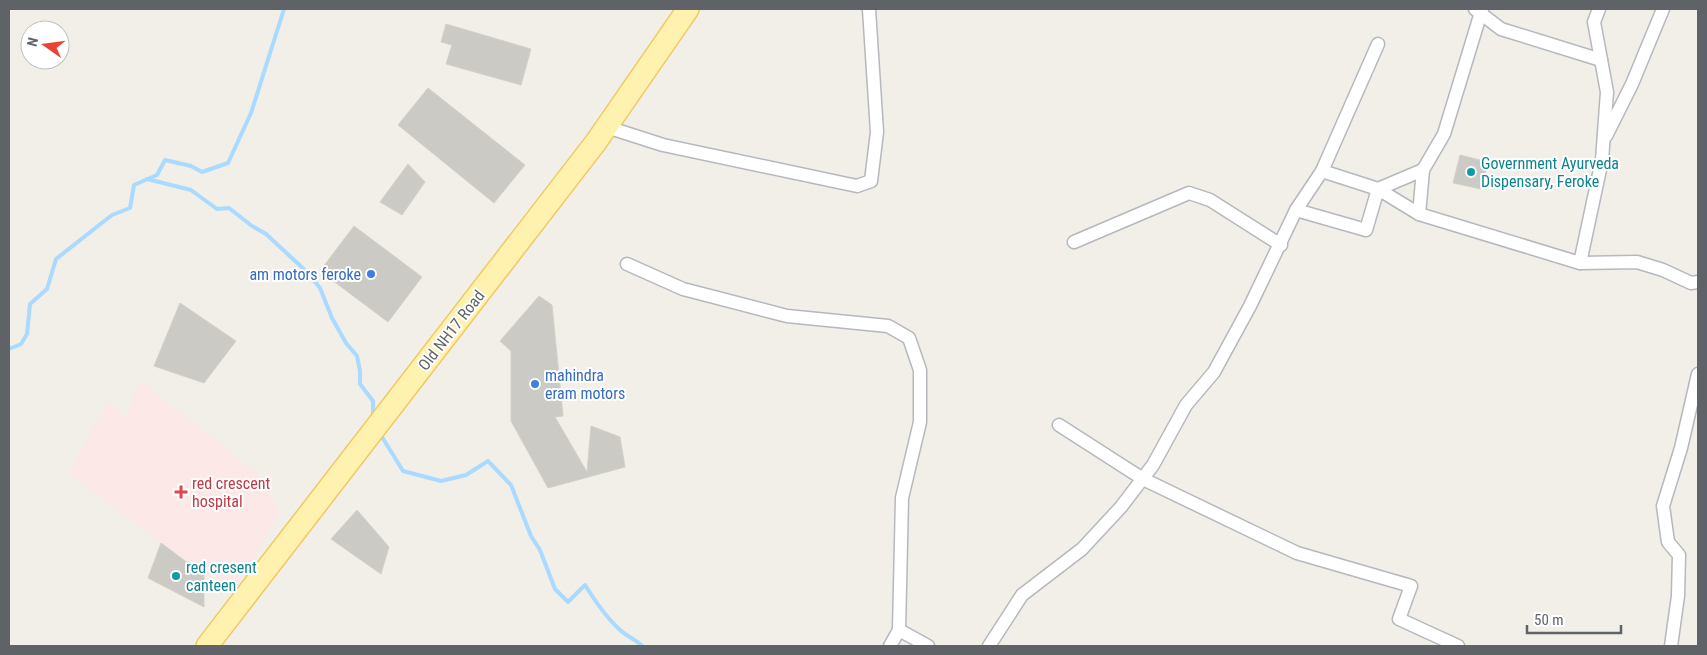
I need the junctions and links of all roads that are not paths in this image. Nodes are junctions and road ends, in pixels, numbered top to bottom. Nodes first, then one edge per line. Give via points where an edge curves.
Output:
1 (688, 9) edge
2 (869, 9) edge
3 (1599, 9) edge
4 (1663, 9) edge
5 (1479, 10) edge
6 (1378, 44) dead end
7 (1601, 60) junction
8 (607, 126) junction
9 (1603, 140) junction
10 (1423, 170) junction
11 (1322, 171) junction
12 (1378, 189) junction
13 (1296, 210) junction
14 (1418, 214) junction
15 (1074, 242) dead end
16 (1281, 245) junction
17 (1580, 263) junction
18 (627, 264) dead end
19 (1698, 282) edge
20 (1698, 374) edge
21 (1059, 425) dead end
22 (1142, 479) junction
23 (899, 630) junction
24 (207, 646) edge
25 (890, 646) edge
26 (928, 646) edge
27 (990, 646) edge
28 (1458, 646) edge
29 (1671, 646) edge

1 - 8 main road, Old NH17 Road
2 - 8 street via 877,132 871,181 857,186 818,178 663,145
3 - 7 street via 1594,22
4 - 9 street via 1632,84
5 - 7 street via 1501,29
5 - 10 street via 1444,134
6 - 11 street
7 - 9 street via 1607,92
8 - 24 main road, Old NH17 Road
9 - 17 street via 1602,160
10 - 12 street
10 - 14 street
11 - 12 street
11 - 13 street
12 - 13 street via 1366,230
12 - 14 street
13 - 16 street
14 - 17 street
15 - 16 street via 1189,193 1210,200
16 - 22 street via 1214,372 1186,405
17 - 19 street via 1637,262 1691,283
18 - 23 street via 683,289 787,316 888,326 909,338 920,370 920,422 902,498
20 - 29 street via 1664,506 1668,542 1679,556 1678,596
21 - 22 street
22 - 27 street via 1082,549 1022,595
22 - 28 street via 1297,553 1411,586 1398,619
23 - 25 street
23 - 26 street

